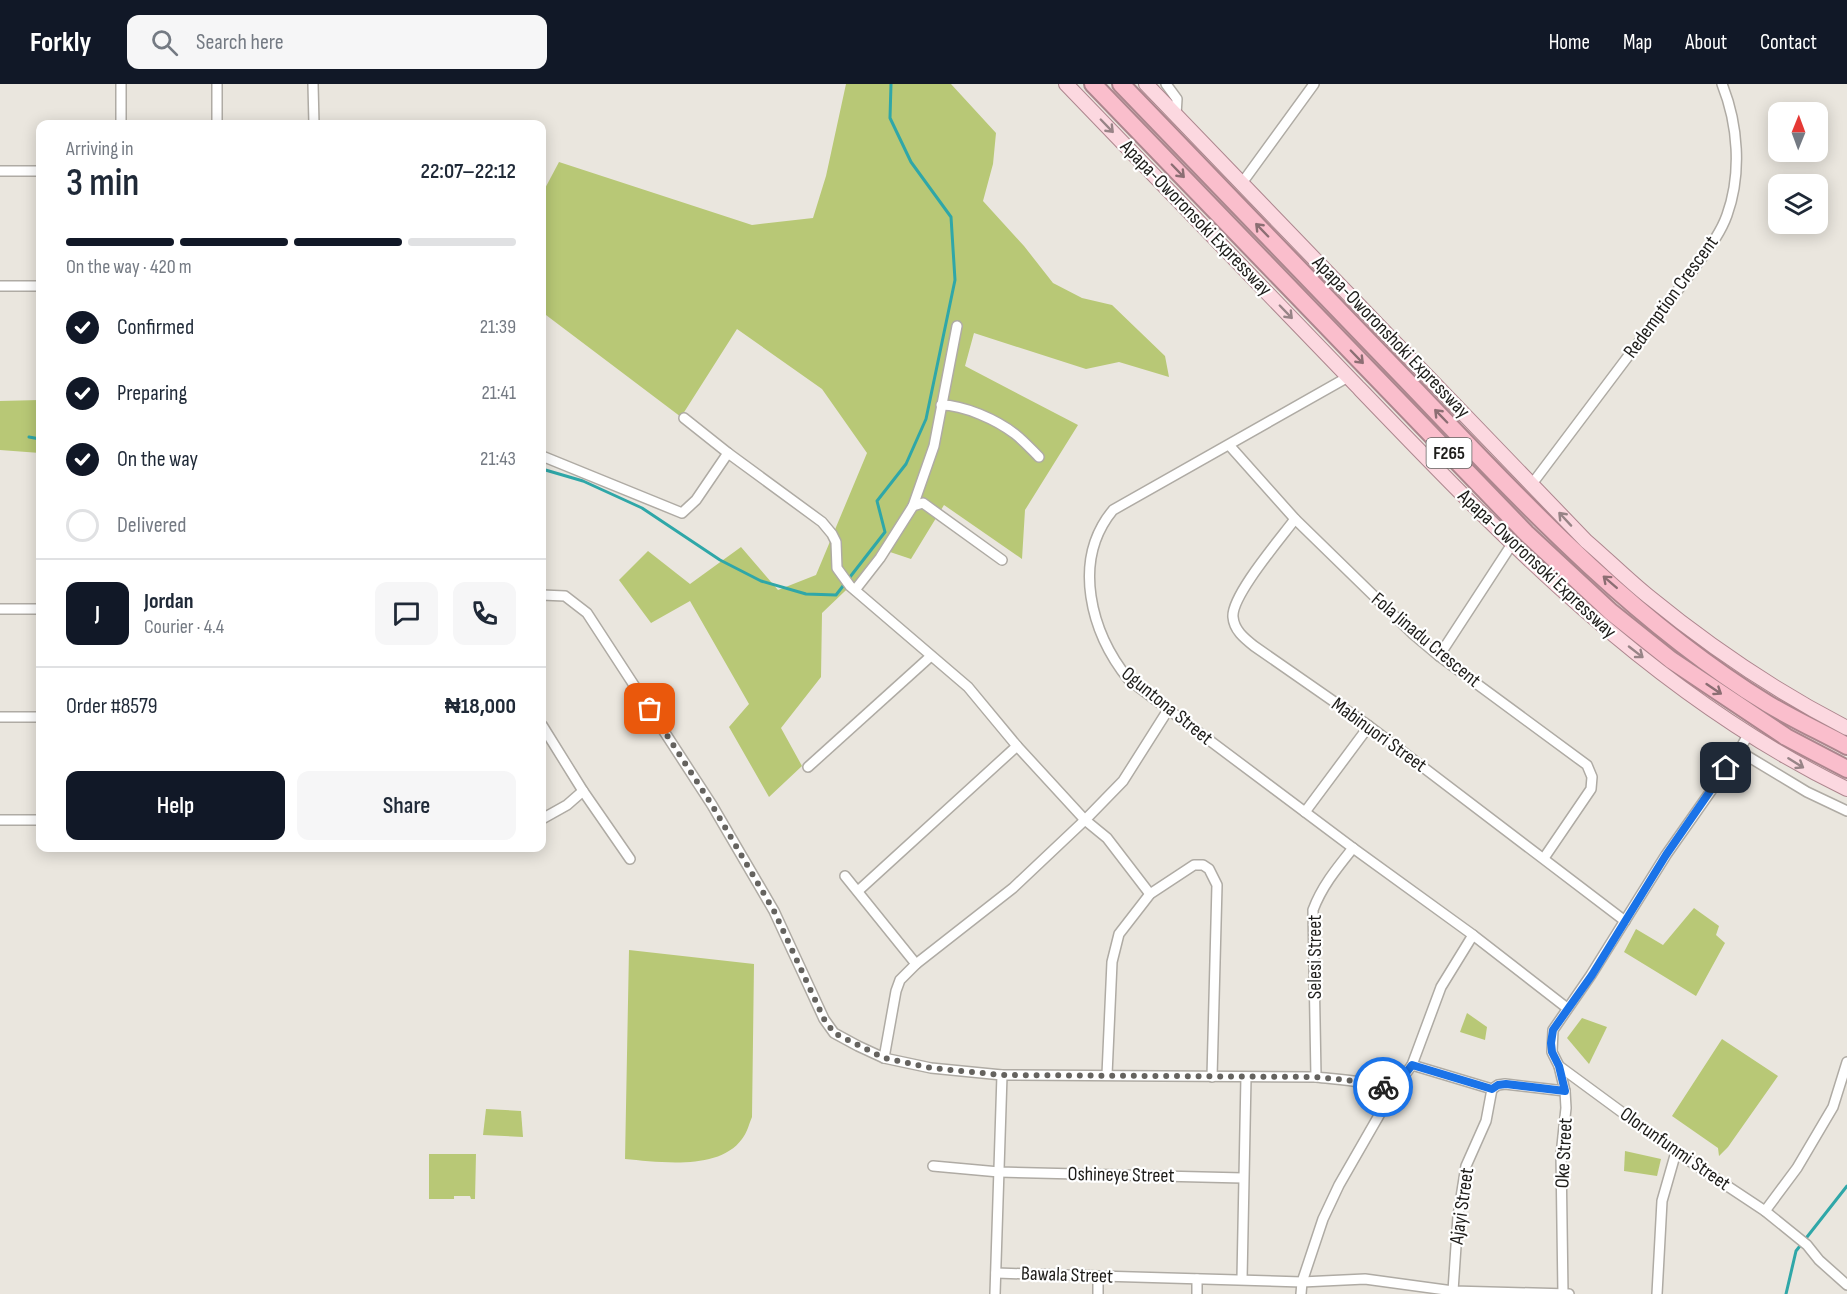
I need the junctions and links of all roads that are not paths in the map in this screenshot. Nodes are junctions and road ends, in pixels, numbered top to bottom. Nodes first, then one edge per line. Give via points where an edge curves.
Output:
1 (121, 84) edge
2 (217, 84) edge
3 (313, 84) edge
4 (1066, 84) edge
5 (1093, 84) edge
6 (1121, 84) edge
7 (1146, 84) edge
8 (1166, 84) edge
9 (1314, 84) edge
10 (1722, 84) edge
11 (1176, 115) junction
12 (121, 120) edge
13 (217, 120) edge
14 (314, 120) edge
15 (0, 171) edge
16 (36, 171) edge
17 (1242, 183) junction
18 (0, 286) edge
19 (36, 286) edge
20 (957, 326) dead end
21 (1348, 377) junction
22 (941, 405) junction
23 (684, 418) dead end
24 (1229, 445) junction
25 (728, 453) junction
26 (1039, 457) dead end
27 (546, 458) edge
28 (1532, 484) junction
29 (913, 506) junction
30 (1295, 519) junction
31 (1512, 544) junction
32 (1002, 560) dead end
33 (852, 588) junction
34 (546, 595) edge
35 (0, 609) edge
36 (36, 609) edge
37 (931, 656) junction
38 (1439, 656) junction
39 (1168, 710) junction
40 (0, 717) edge
41 (36, 717) edge
42 (1369, 726) junction
43 (1847, 728) edge
44 (546, 731) edge
45 (1749, 733) junction
46 (1017, 746) junction
47 (1847, 746) edge
48 (1738, 751) junction
49 (808, 767) dead end
50 (1847, 769) edge
51 (1847, 789) edge
52 (583, 791) junction
53 (1847, 811) edge
54 (1305, 812) junction
55 (546, 817) edge
56 (0, 820) edge
57 (36, 820) edge
58 (1085, 820) junction
59 (1353, 848) junction
60 (1544, 858) junction
61 (630, 859) dead end
62 (845, 876) dead end
63 (858, 891) junction
64 (1150, 894) junction
65 (1625, 921) junction
66 (1473, 934) junction
67 (916, 964) junction
68 (1568, 1008) junction
69 (884, 1058) junction
70 (1847, 1062) edge
71 (1412, 1065) junction
72 (1559, 1066) junction
73 (1002, 1075) junction
74 (1107, 1075) junction
75 (1212, 1077) junction
76 (1246, 1077) junction
77 (1316, 1077) junction
78 (1492, 1089) junction
79 (1392, 1091) junction
80 (1565, 1091) junction
81 (1676, 1152) junction
82 (933, 1166) dead end
83 (999, 1172) junction
84 (1243, 1178) junction
85 (1765, 1211) junction
86 (996, 1273) junction
87 (1098, 1276) junction
88 (1197, 1279) junction
89 (1242, 1279) junction
90 (1302, 1282) junction
91 (1847, 1284) edge
92 (1453, 1291) junction
93 (995, 1294) edge
94 (1098, 1294) edge
95 (1197, 1294) edge
96 (1301, 1294) edge
97 (1563, 1294) edge
98 (1569, 1294) edge
99 (1657, 1294) edge

1 - 12 street
2 - 13 street
3 - 14 street
4 -> 21 main road, Apapa-Oworonsoki Expressway
5 -> 50 highway, Apapa-Oworonsoki Expressway / F265 via 1526,533 1611,612 1671,660 1778,731
47 -> 6 highway, Apapa-Oworonsoki Expressway / F265 via 1769,704 1707,662 1589,564 1516,494
7 - 11 main road, Apapa-Oworonshoki Expressway
8 - 11 street via 1177,99
9 - 17 street
10 - 28 street, Redemption Crescent via 1734,123 1736,153 1727,216 1694,270
11 - 17 main road, Apapa-Oworonshoki Expressway
15 - 16 street
17 - 28 main road, Apapa-Oworonshoki Expressway
18 - 19 street
20 - 22 street
21 - 24 street, Oguntona Street
21 - 31 main road, Apapa-Oworonsoki Expressway
22 - 26 street via 982,415 1014,433
22 - 29 street via 934,447
23 - 25 street
24 - 30 street, Fola Jinadu Crescent
24 - 39 street, Oguntona Street via 1113,510 1097,533 1092,551 1092,600 1105,644 1129,680
25 - 27 street via 696,500 682,513
25 - 33 street via 822,522 836,542 837,568
43 -> 28 main road, Apapa-Oworonshoki Expressway via 1769,683 1647,596 1586,541
29 - 32 street via 923,503
29 - 33 street via 880,558
30 - 38 street, Fola Jinadu Crescent
30 - 42 street, Mabinuori Street via 1238,596 1233,621 1254,646
31 - 38 street
31 -> 45 main road, Apapa-Oworonsoki Expressway via 1586,613 1658,670
33 - 37 street
34 - 69 street via 565,596 586,614 712,805 774,911 834,1033
35 - 36 street
37 - 46 street via 968,687
37 - 49 street
38 - 60 street, Fola Jinadu Crescent via 1581,759 1591,771 1591,789
39 - 54 street, Oguntona Street
39 - 58 street via 1123,780
40 - 41 street
42 - 54 street
42 - 60 street, Mabinuori Street
44 - 52 street
45 - 48 street, Oke Street
45 -> 51 main road, Apapa-Oworonsoki Expressway via 1805,769
46 - 58 street
46 - 63 street
48 - 53 street
48 - 65 street, Oke Street
52 - 55 street
52 - 61 street
54 - 59 street, Oguntona Street
56 - 57 street
58 - 64 street via 1107,838
58 - 67 street via 1013,888
59 - 66 street, Oguntona Street
59 - 77 street, Selesi Street via 1319,894 1313,910
60 - 65 street, Mabinuori Street
62 - 63 street
63 - 67 street
64 - 74 street via 1119,934 1114,948
64 - 75 street via 1194,865 1203,865 1214,876 1217,885
65 - 68 street, Oke Street
66 - 68 street, Oguntona Street
66 - 71 street via 1441,987
67 - 69 street via 900,980 896,991
68 - 72 street, Oke Street via 1553,1030 1552,1052
69 - 73 street via 931,1068
70 - 85 street via 1833,1107 1797,1168
71 - 78 street
71 - 79 street
72 - 80 street, Oke Street
72 - 81 street, Olorunfunmi Street
73 - 74 street
73 - 83 street
74 - 75 street
75 - 76 street
76 - 77 street
76 - 84 street
77 - 79 street via 1355,1081
78 - 80 street via 1506,1084
78 - 92 street, Ajayi Street via 1486,1121 1466,1166
79 - 90 street via 1339,1185
80 - 97 street, Oke Street via 1561,1166
81 - 85 street, Olorunfunmi Street
81 - 99 street via 1662,1201
82 - 83 street, Oshineye Street
83 - 84 street, Oshineye Street
83 - 86 street
84 - 89 street
85 - 91 street, Olorunfunmi Street
86 - 87 street, Bawala Street
86 - 93 street
87 - 88 street, Bawala Street
87 - 94 street
88 - 89 street, Bawala Street
88 - 95 street
89 - 90 street, Bawala Street
90 - 92 street, Bawala Street via 1365,1279
90 - 96 street
92 - 97 street, Bawala Street
97 - 98 street, Bawala Street

